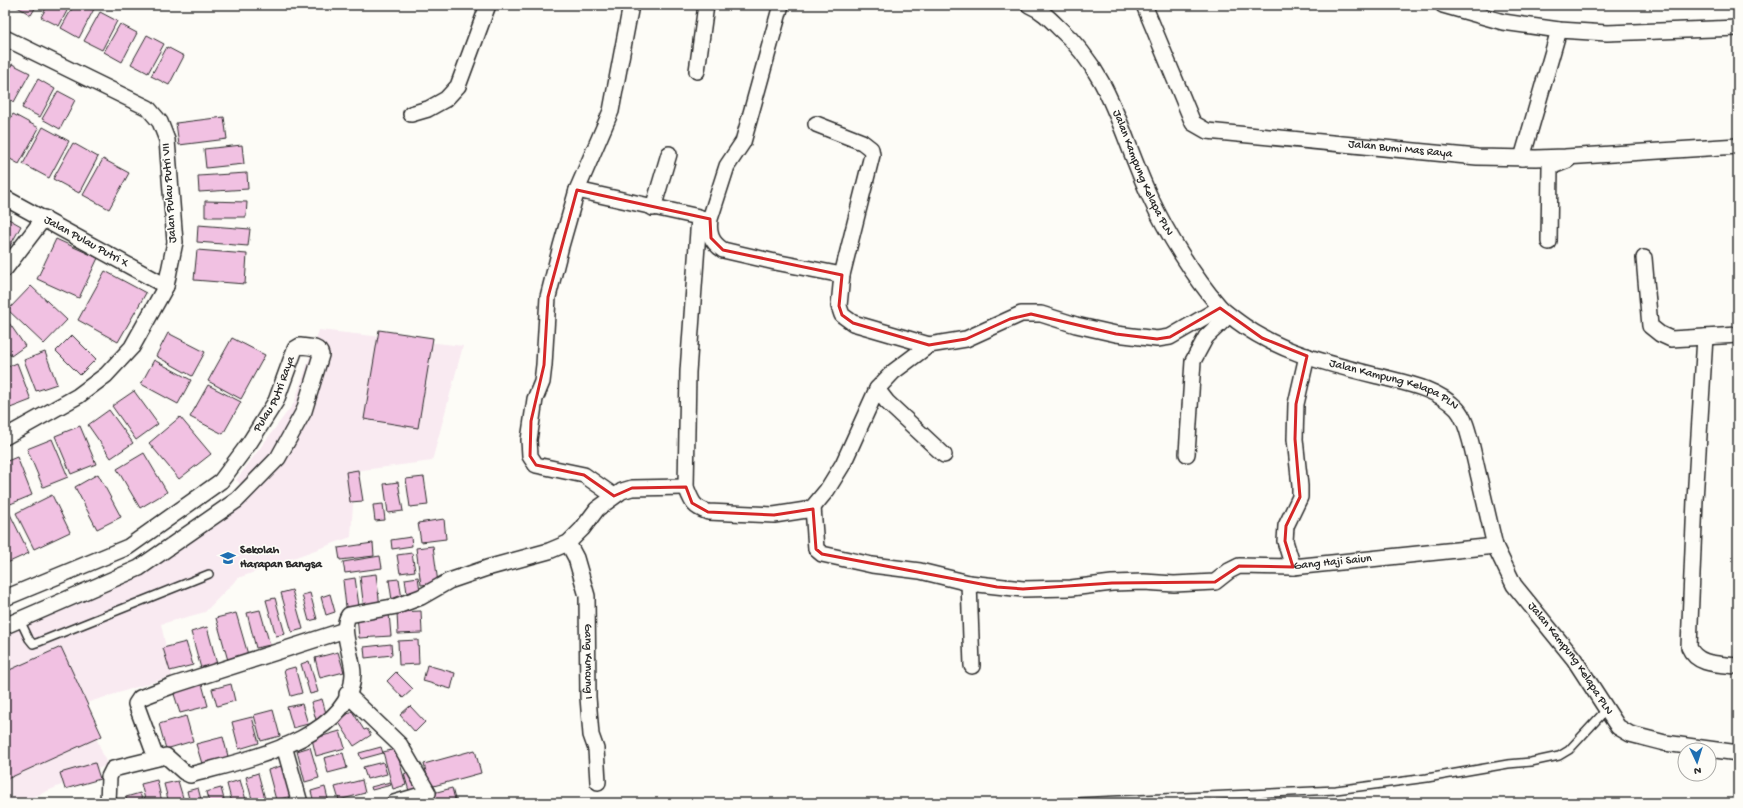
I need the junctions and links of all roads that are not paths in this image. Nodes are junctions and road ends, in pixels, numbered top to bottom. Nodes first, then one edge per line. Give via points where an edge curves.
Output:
1 (488, 5) edge
2 (631, 5) edge
3 (706, 5) edge
4 (781, 5) edge
5 (1029, 5) edge
6 (1144, 5) edge
7 (1443, 5) edge
8 (1738, 28) edge
9 (1559, 30) junction
10 (5, 38) edge
11 (697, 71) dead end
12 (411, 114) dead end
13 (816, 124) dead end
14 (1738, 146) edge
15 (669, 154) dead end
16 (1576, 156) junction
17 (1529, 158) junction
18 (1550, 167) junction
19 (577, 190) junction
20 (5, 198) edge
21 (653, 208) junction
22 (44, 218) junction
23 (705, 218) junction
24 (1549, 242) dead end
25 (1644, 258) dead end
26 (5, 269) edge
27 (842, 275) junction
28 (166, 286) junction
29 (1224, 311) junction
30 (1738, 335) edge
31 (1705, 337) junction
32 (929, 345) junction
33 (1307, 356) junction
34 (877, 389) junction
35 (5, 437) edge
36 (1187, 454) dead end
37 (944, 455) dead end
38 (220, 481) junction
39 (686, 488) junction
40 (614, 496) junction
41 (237, 500) junction
42 (813, 507) junction
43 (568, 543) junction
44 (1495, 546) junction
45 (1292, 567) junction
46 (209, 574) dead end
47 (969, 582) junction
48 (5, 598) edge
49 (20, 620) junction
50 (5, 626) edge
51 (345, 630) junction
52 (972, 666) dead end
53 (1738, 666) edge
54 (347, 694) junction
55 (1606, 710) junction
56 (284, 746) junction
57 (1738, 753) edge
58 (156, 758) junction
59 (598, 782) dead end
60 (108, 803) edge
61 (300, 803) edge
62 (394, 803) edge
63 (1054, 803) edge

1 - 12 street via 458,86 440,103 428,110
2 - 19 street via 611,111
3 - 11 street
4 - 23 street via 743,142 727,166
5 - 29 street, Jalan Kampung Kelapa PLN via 1038,9 1072,39 1101,79 1114,104 1151,199 1171,237
6 - 17 street, Jalan Bumi Mas Raya via 1193,123 1207,131 1478,157
7 - 9 street via 1503,22
8 - 9 street via 1607,33
9 - 17 street
10 - 28 street, Jalan Pulau Putri VII via 148,108 160,122 167,140 175,242
13 - 27 street via 862,142 871,149 872,155
14 - 16 street, Jalan Bumi Mas Raya
15 - 21 street
16 - 17 street, Jalan Bumi Mas Raya
16 - 18 street
17 - 18 street
18 - 24 street
19 - 21 street
19 - 40 street via 548,297 544,365 531,421 530,456 536,465 584,475
20 - 22 street, Jalan Pulau Putri X
21 - 23 street
22 - 26 street
22 - 28 street, Jalan Pulau Putri X
23 - 27 street via 711,238 723,250
23 - 39 street via 688,372
25 - 31 street via 1650,326 1671,338
27 - 32 street via 839,306 842,315 853,323
28 - 35 street, Jalan Pulau Putri VII via 132,347 106,375 78,396
29 - 32 street via 1170,337 1157,339 1116,334 1041,314 1032,314 1015,316 966,339
29 - 33 street, Jalan Kampung Kelapa PLN via 1262,338 1284,349
29 - 36 street via 1193,361
30 - 31 street
31 - 53 street via 1689,647 1694,657 1702,662
32 - 34 street via 893,372
33 - 44 street, Jalan Kampung Kelapa PLN via 1414,385 1430,391 1457,410 1471,443
33 - 45 street, Gang Haji Saiun via 1296,404 1295,439 1300,497 1286,526 1285,540
34 - 37 street
34 - 42 street via 843,464
38 - 41 street
38 - 41 street, Pulau Putri Raya via 250,442 276,401 295,349 300,346 320,351 304,411 278,458
38 - 48 street, Pulau Putri Raya via 128,547
39 - 40 street via 632,488
39 - 42 street via 698,509 708,512 774,515
40 - 43 street via 597,510
41 - 49 street, Pulau Putri Raya via 140,568
42 - 47 street via 816,549 822,554
43 - 51 street via 449,581 421,597 385,610 350,615
43 - 59 street, Gang Kuncung I via 576,558 587,596 588,696
44 - 45 street, Gang Haji Saiun
44 - 55 street, Jalan Kampung Kelapa PLN via 1514,585 1574,659
45 - 47 street via 1239,566 1215,582 1174,584 1112,583 1071,588 1023,589
46 - 49 lane via 33,644
47 - 52 street
49 - 50 street, Pulau Putri Raya
51 - 54 street via 353,665 353,680
51 - 58 street via 140,698 136,704
54 - 56 street via 335,714 316,731
54 - 62 street via 400,745 428,793
55 - 57 street, Jalan Kampung Kelapa PLN via 1618,727 1630,734 1665,743
55 - 63 lane via 1569,750 1559,756 1530,762 1336,790
56 - 58 street via 270,753 190,775 166,756
56 - 61 street
58 - 60 street via 114,769 109,777

